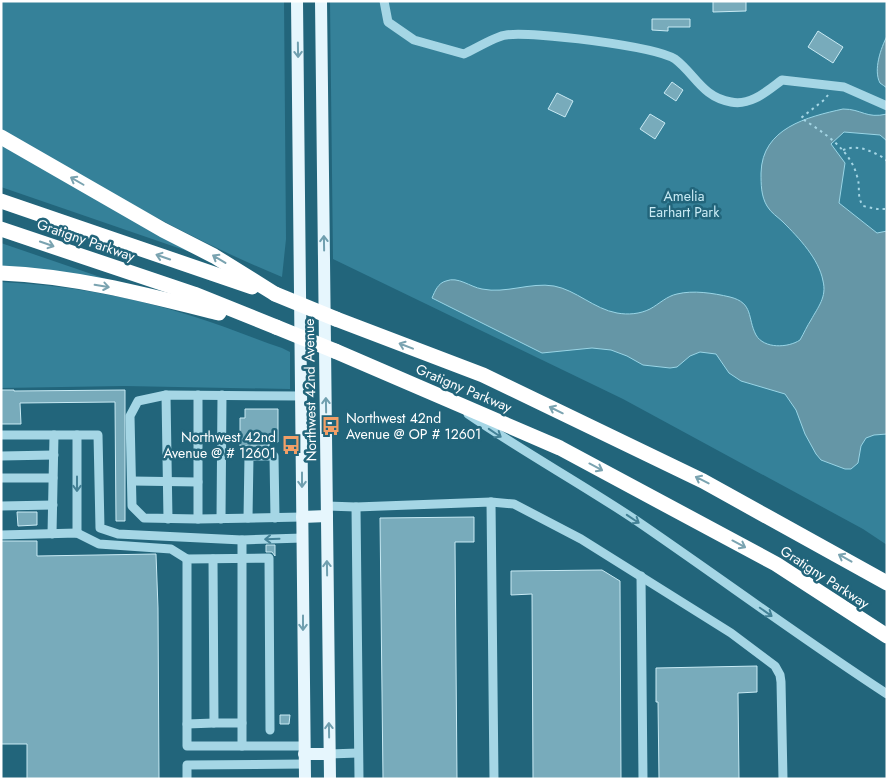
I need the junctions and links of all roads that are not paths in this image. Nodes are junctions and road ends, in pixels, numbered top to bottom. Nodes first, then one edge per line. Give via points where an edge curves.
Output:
1 (297, 1) edge
2 (321, 1) edge
3 (384, 1) edge
4 (887, 106) edge
5 (1, 137) edge
6 (1, 201) edge
7 (1, 229) edge
8 (1, 273) edge
9 (275, 294) junction
10 (276, 327) junction
11 (166, 395) junction
12 (198, 395) junction
13 (222, 395) junction
14 (301, 396) junction
15 (440, 396) junction
16 (1, 435) edge
17 (54, 435) junction
18 (77, 435) junction
19 (54, 455) junction
20 (1, 456) edge
21 (1, 478) edge
22 (53, 478) junction
23 (132, 481) junction
24 (167, 482) junction
25 (198, 482) junction
26 (491, 502) junction
27 (53, 505) junction
28 (1, 506) edge
29 (356, 507) junction
30 (327, 511) junction
31 (302, 517) junction
32 (248, 518) junction
33 (275, 518) junction
34 (168, 519) junction
35 (198, 519) junction
36 (222, 519) junction
37 (77, 533) junction
38 (52, 534) junction
39 (1, 535) edge
40 (302, 538) junction
41 (242, 540) junction
42 (187, 559) junction
43 (213, 559) junction
44 (242, 559) junction
45 (641, 576) junction
46 (887, 583) edge
47 (887, 636) edge
48 (887, 694) edge
49 (214, 723) junction
50 (242, 723) junction
51 (187, 724) junction
52 (270, 730) dead end
53 (187, 746) junction
54 (242, 746) junction
55 (330, 754) junction
56 (358, 754) junction
57 (304, 755) junction
58 (187, 765) junction
59 (187, 779) edge
60 (305, 779) edge
61 (330, 779) edge
62 (359, 779) edge
63 (494, 779) edge
64 (643, 779) edge
65 (783, 779) edge

1 -> 14 main road, Northwest 42nd Avenue
30 -> 2 main road, Northwest 42nd Avenue
3 - 4 lane via 388,22 414,40 464,54 505,35 633,46 674,59 707,93 732,102 754,100 782,80 844,87
9 -> 5 highway via 214,256
9 -> 6 highway, Gratigny Parkway
7 -> 10 highway, Gratigny Parkway via 194,294
8 -> 10 highway via 117,288
46 -> 9 highway, Gratigny Parkway, bridge via 703,481 483,375
10 - 15 highway, Gratigny Parkway, bridge
11 - 12 lane
11 - 23 lane via 138,400 130,416
11 - 24 lane
12 - 13 lane
12 - 25 lane
13 - 14 lane
13 - 36 lane
14 -> 31 main road, Northwest 42nd Avenue
15 -> 47 highway, Gratigny Parkway via 560,448 768,559
15 -> 48 lane via 633,518
16 - 17 lane
17 - 18 lane
17 - 19 lane
18 -> 37 lane
18 - 41 lane via 98,435 100,528 118,534
19 - 20 lane
19 - 22 lane
21 - 22 lane
22 - 27 lane
23 - 24 lane
23 - 34 lane via 132,506 144,518
24 - 25 lane
24 - 34 lane
25 - 35 lane
26 - 29 lane
26 - 45 lane via 506,502 522,508 582,539
26 - 63 lane
27 - 28 lane
27 - 38 lane
29 - 30 lane
29 - 56 lane
30 - 31 main road
55 -> 30 main road, Northwest 42nd Avenue
31 - 33 lane
31 - 40 main road, Northwest 42nd Avenue
32 - 33 lane
32 - 33 lane via 249,456 274,456
32 - 36 lane
34 - 35 lane
35 - 36 lane
37 - 38 lane
37 - 42 lane via 99,544 170,549
38 - 39 lane
40 -> 41 lane
40 -> 57 main road, Northwest 42nd Avenue
41 - 44 lane
42 - 43 lane
42 - 51 lane
43 - 44 lane
43 - 49 lane
44 - 50 lane
44 - 52 lane via 269,558
45 - 64 lane
45 - 65 lane via 775,666 782,682
49 - 50 lane
49 - 51 lane
50 - 54 lane
51 - 53 lane
53 - 54 lane
53 - 58 lane
54 - 57 lane
55 - 56 lane
55 - 57 main road
55 - 61 main road, Northwest 42nd Avenue
56 - 62 lane
57 - 58 lane
57 - 60 main road, Northwest 42nd Avenue
58 - 59 lane

